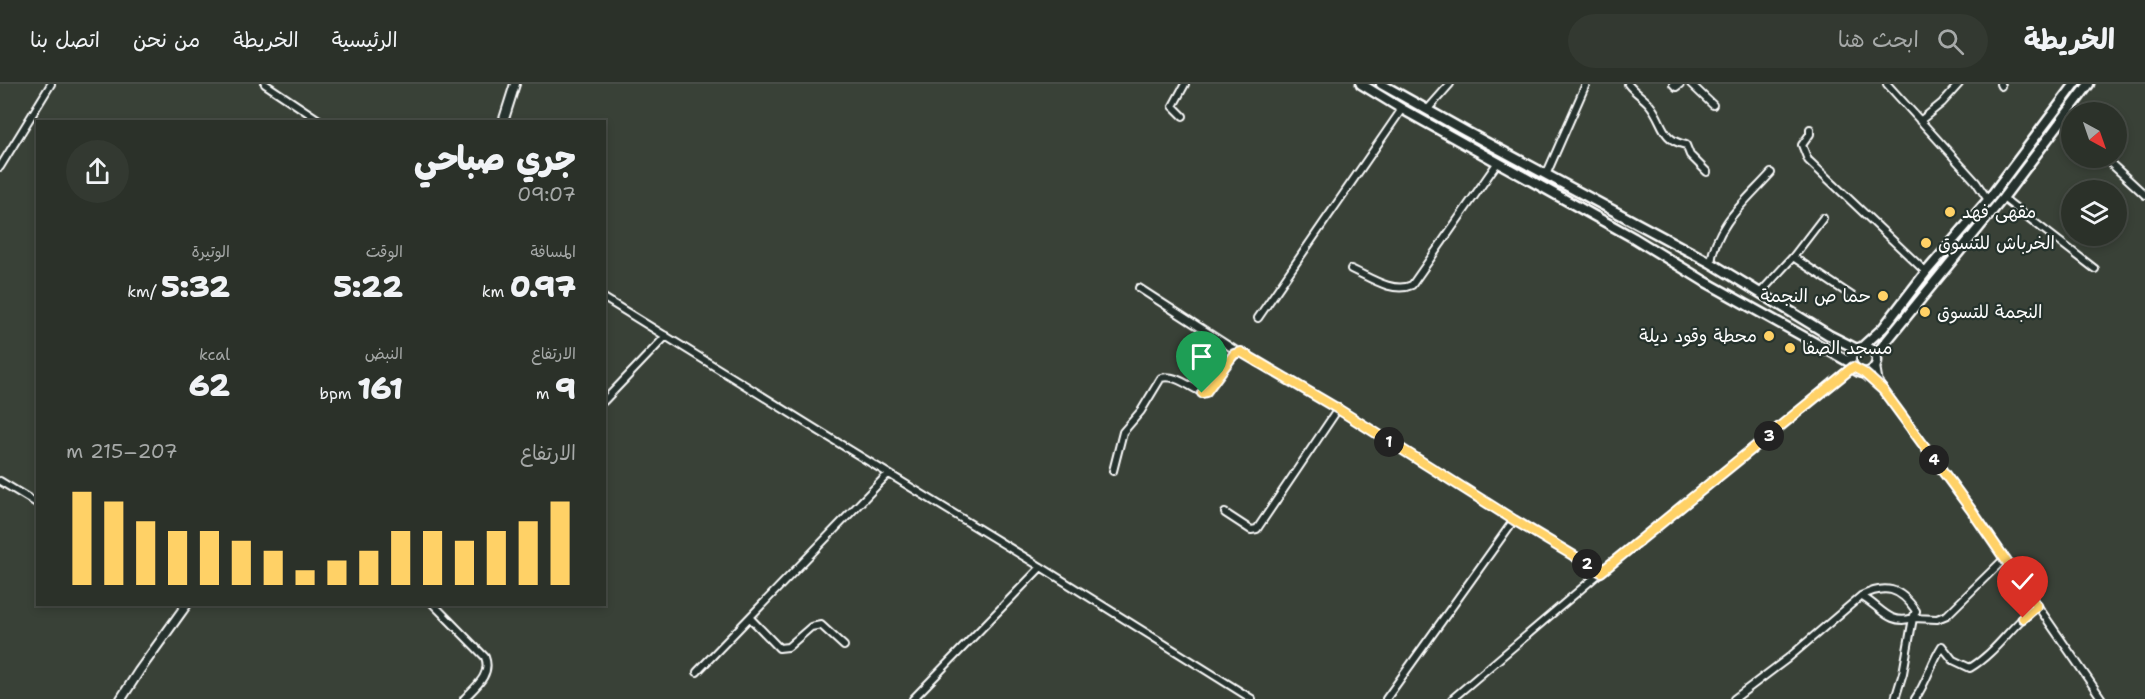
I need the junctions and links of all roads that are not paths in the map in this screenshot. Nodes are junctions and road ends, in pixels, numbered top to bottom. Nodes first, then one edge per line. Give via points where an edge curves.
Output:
1 (51, 84) edge
2 (265, 84) edge
3 (515, 84) edge
4 (1185, 84) edge
5 (1361, 84) edge
6 (1381, 84) edge
7 (1450, 84) edge
8 (1586, 84) edge
9 (1628, 84) edge
10 (1673, 84) edge
11 (1680, 84) edge
12 (1690, 84) edge
13 (1887, 84) edge
14 (1959, 84) edge
15 (2075, 84) edge
16 (2085, 85) edge
17 (2074, 102) edge
18 (1713, 105) dead end
19 (1402, 109) junction
20 (1427, 110) junction
21 (1183, 116) dead end
22 (319, 120) edge
23 (504, 120) edge
24 (1920, 121) junction
25 (2061, 123) edge
26 (1810, 129) dead end
27 (1498, 162) junction
28 (0, 166) edge
29 (2116, 168) edge
30 (1707, 172) dead end
31 (1771, 173) dead end
32 (1546, 175) junction
33 (2145, 195) edge
34 (2003, 198) junction
35 (1988, 200) junction
36 (1823, 218) dead end
37 (1793, 257) junction
38 (1711, 263) junction
39 (1351, 269) dead end
40 (2096, 269) dead end
41 (1926, 272) junction
42 (1139, 288) dead end
43 (1760, 293) junction
44 (1852, 296) dead end
45 (606, 299) edge
46 (1258, 318) dead end
47 (666, 336) junction
48 (1860, 348) junction
49 (1238, 352) junction
50 (1876, 354) junction
51 (1852, 365) junction
52 (1876, 366) junction
53 (1864, 373) junction
54 (1883, 390) junction
55 (606, 399) edge
56 (1338, 409) junction
57 (1113, 471) dead end
58 (888, 474) junction
59 (0, 481) edge
60 (36, 503) edge
61 (1225, 513) dead end
62 (1514, 520) junction
63 (2004, 559) junction
64 (1041, 567) junction
65 (1601, 572) junction
66 (1861, 596) junction
67 (186, 606) edge
68 (436, 606) edge
69 (2037, 606) junction
70 (750, 618) junction
71 (1913, 618) junction
72 (844, 646) dead end
73 (697, 672) dead end
74 (121, 699) edge
75 (464, 699) edge
76 (914, 699) edge
77 (1252, 699) edge
78 (1386, 699) edge
79 (1452, 699) edge
80 (1734, 699) edge
81 (1895, 699) edge
82 (1915, 699) edge
83 (2102, 699) edge

1 - 28 street
2 - 22 street
3 - 23 street
4 - 21 street via 1173,106
5 - 19 main road
6 - 20 main road
7 - 20 street
8 - 32 street
9 - 30 street via 1648,102 1664,131 1674,142 1686,145
10 - 11 street
12 - 18 street
13 - 24 street
14 - 24 street
15 - 35 main road
16 - 17 main road
19 - 27 main road
19 - 46 street
20 - 32 main road
24 - 35 street
25 - 34 main road
26 - 41 street via 1802,145 1808,160
27 - 39 street via 1412,285 1394,288
27 - 51 main road
29 - 33 street
31 - 38 street via 1722,228
32 - 38 main road
34 - 40 street
34 - 50 main road
35 - 41 main road
36 - 37 street
37 - 43 street
37 - 44 street
38 - 43 main road
41 - 48 main road via 1883,328
42 - 49 street
43 - 48 main road via 1828,335
45 - 47 street
47 - 55 street
47 - 58 street
48 - 50 main road via 1868,347
48 - 51 main road via 1852,356
49 - 56 street
49 - 57 street via 1204,393 1167,376 1161,378 1123,432
50 - 52 main road
51 - 53 main road
51 - 65 street
52 - 53 main road
52 - 54 street
53 - 54 street
54 - 63 street
56 - 61 street via 1257,529 1251,530
56 - 62 street
58 - 64 street
58 - 70 street
59 - 60 street
62 - 65 street
62 - 78 street
63 - 69 street
63 - 71 street via 1947,615 1937,619
64 - 76 street
64 - 77 street
65 - 79 street
66 - 71 street via 1891,619 1901,622
66 - 71 street via 1875,589 1894,590 1916,611
66 - 80 street
67 - 74 street
68 - 75 street via 485,657 488,665 485,675
69 - 82 street via 1970,668 1953,660 1942,646
69 - 83 street
70 - 72 street via 779,648 788,647 811,627 821,625
70 - 73 street
71 - 81 street

